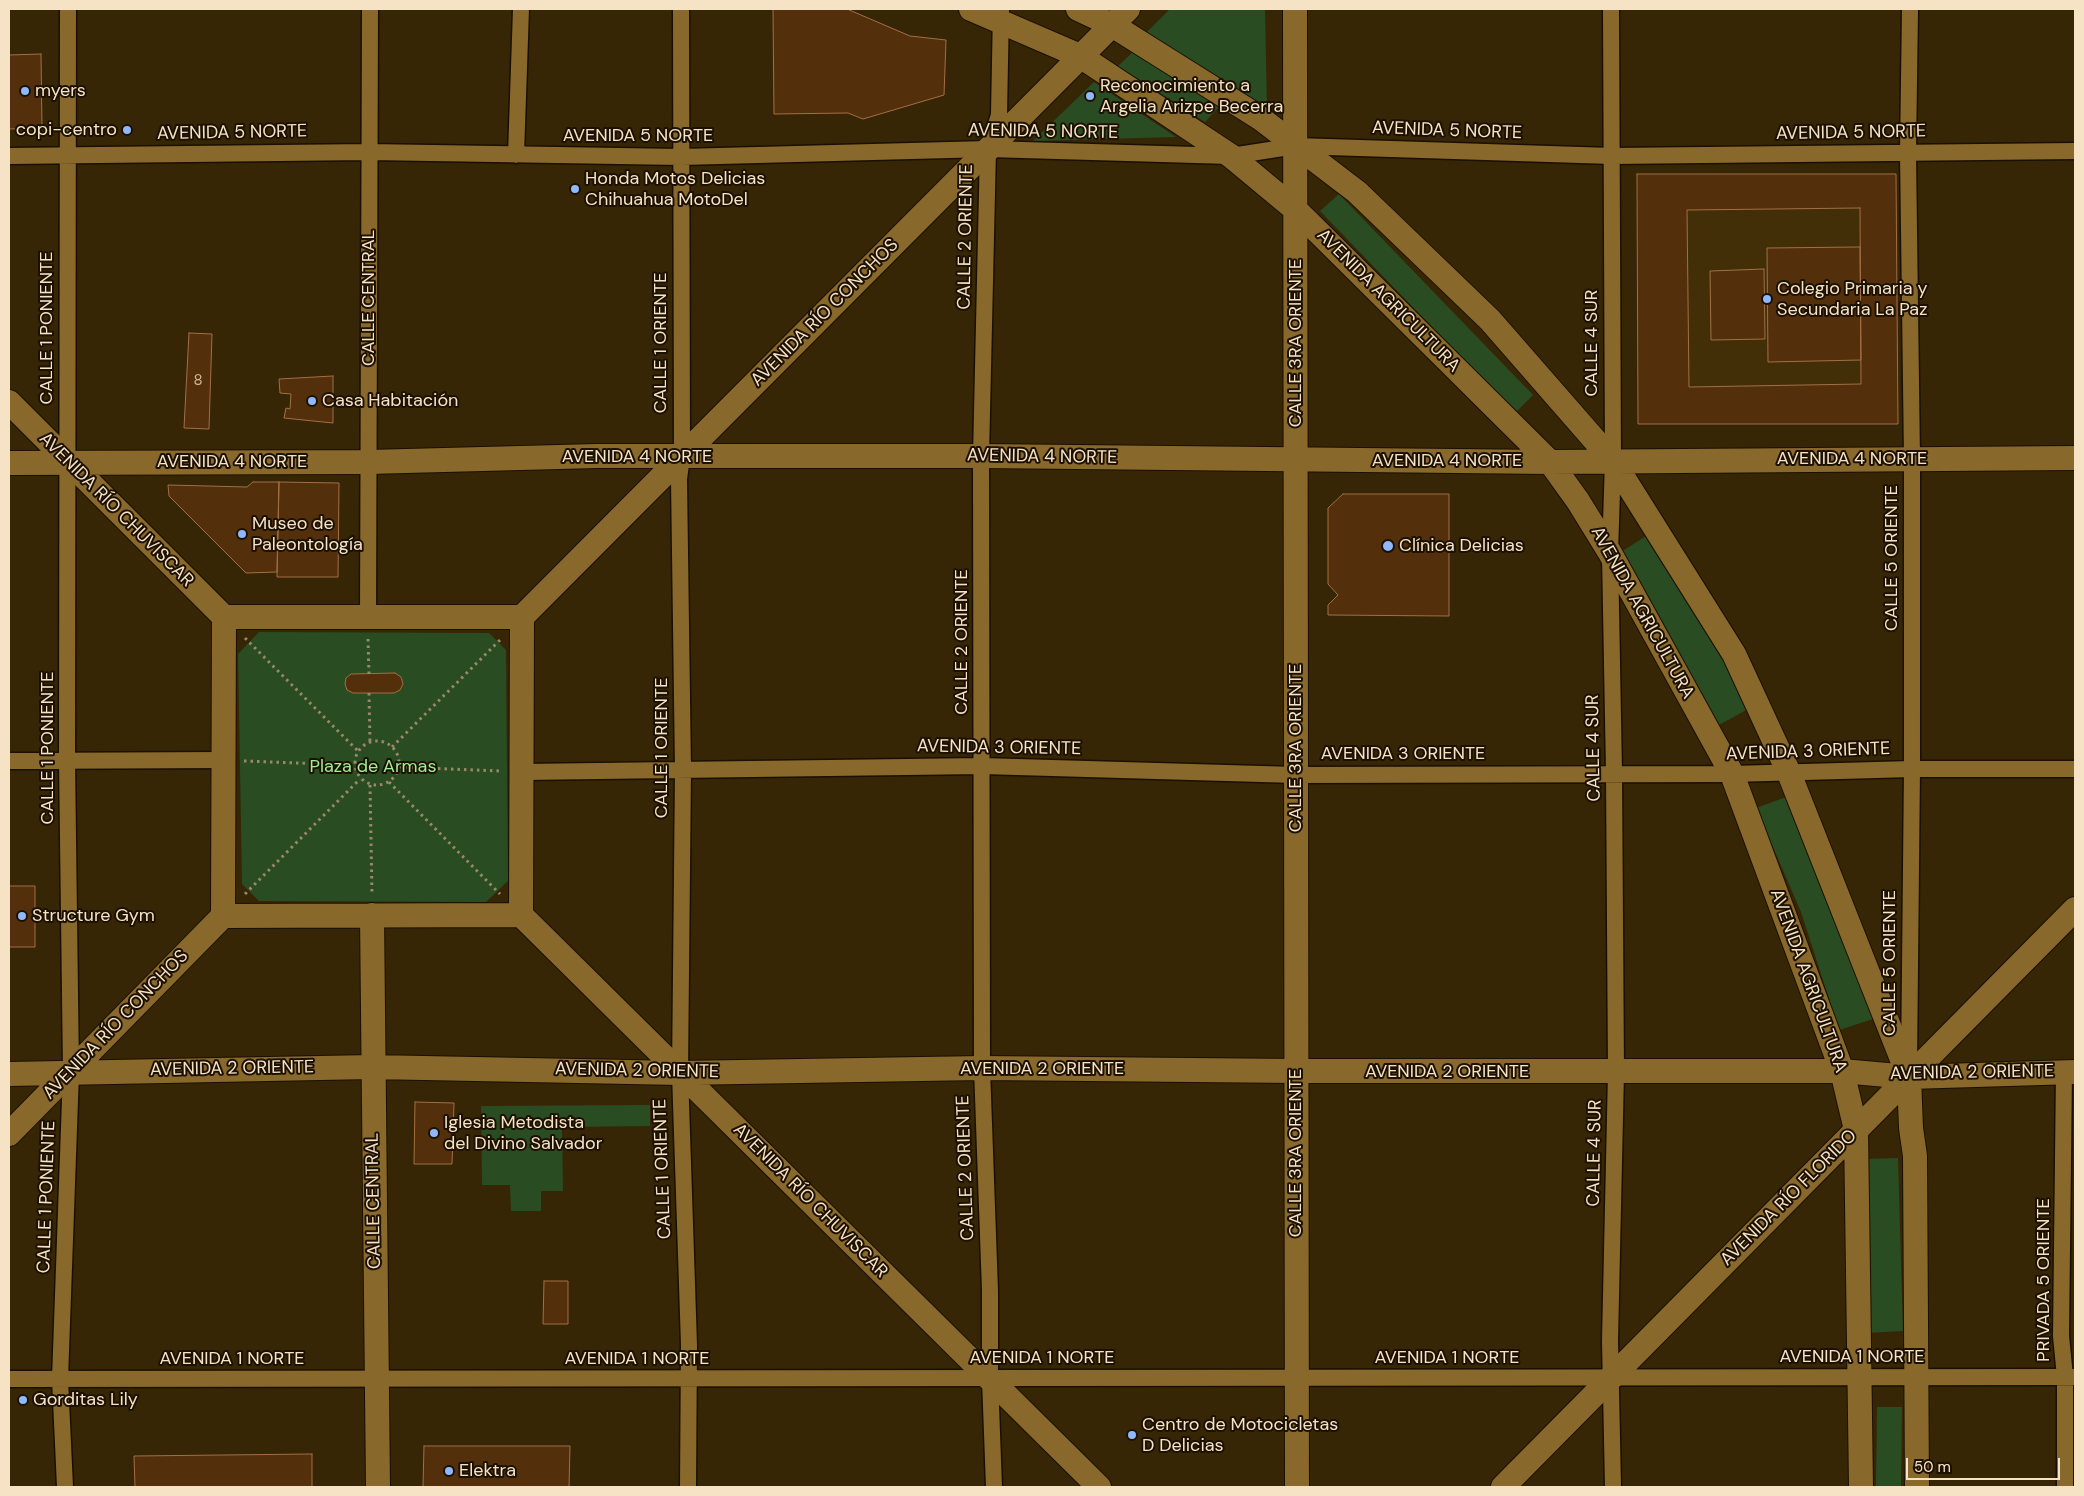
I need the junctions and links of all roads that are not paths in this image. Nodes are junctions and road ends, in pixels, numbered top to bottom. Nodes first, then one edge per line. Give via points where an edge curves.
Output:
1 (68, 9) edge
2 (370, 9) edge
3 (521, 9) edge
4 (681, 9) edge
5 (971, 9) edge
6 (1078, 9) edge
7 (1294, 9) edge
8 (1611, 9) edge
9 (1910, 9) edge
10 (1001, 15) edge
11 (1120, 17) edge
12 (1080, 56) junction
13 (1296, 146) junction
14 (988, 149) junction
15 (2075, 151) edge
16 (369, 152) junction
17 (1908, 153) junction
18 (66, 155) junction
19 (516, 155) junction
20 (9, 156) edge
21 (1231, 156) junction
22 (1612, 156) junction
23 (680, 157) junction
24 (1296, 210) junction
25 (9, 402) edge
26 (981, 456) junction
27 (682, 457) junction
28 (2075, 458) edge
29 (1912, 459) junction
30 (1296, 460) junction
31 (68, 461) junction
32 (1613, 461) junction
33 (368, 462) junction
34 (1550, 462) junction
35 (9, 463) edge
36 (1610, 553) junction
37 (224, 617) junction
38 (368, 617) junction
39 (522, 617) junction
40 (67, 760) junction
41 (223, 760) junction
42 (9, 761) edge
43 (982, 766) junction
44 (1912, 769) junction
45 (2075, 769) edge
46 (683, 770) junction
47 (522, 772) junction
48 (1789, 773) junction
49 (1614, 774) junction
50 (1732, 774) junction
51 (1296, 775) junction
52 (2075, 909) edge
53 (372, 915) junction
54 (521, 915) junction
55 (223, 916) junction
56 (372, 1067) junction
57 (982, 1068) junction
58 (1296, 1071) junction
59 (1842, 1071) junction
60 (2070, 1071) edge
61 (71, 1072) junction
62 (1616, 1072) junction
63 (680, 1073) junction
64 (9, 1074) edge
65 (1909, 1077) junction
66 (1856, 1130) junction
67 (9, 1134) edge
68 (1858, 1377) junction
69 (1915, 1377) junction
70 (2070, 1377) edge
71 (1297, 1378) junction
72 (1611, 1378) junction
73 (60, 1379) junction
74 (377, 1379) junction
75 (689, 1379) junction
76 (990, 1379) junction
77 (9, 1380) edge
78 (65, 1487) edge
79 (378, 1487) edge
80 (688, 1487) edge
81 (994, 1487) edge
82 (1099, 1487) edge
83 (1297, 1487) edge
84 (1503, 1487) edge
85 (1613, 1487) edge
86 (1861, 1487) edge
87 (1917, 1487) edge
88 (2065, 1487) edge

1 - 18 street, CALLE 1 PONIENTE
2 - 16 street, CALLE CENTRAL
3 - 19 street
4 - 23 street, CALLE 1 ORIENTE
5 - 10 main road, AVENIDA AGRICULTURA
6 - 11 main road
7 - 13 main road, CALLE 3RA ORIENTE
8 - 22 street, CALLE 4 SUR
9 - 17 street, CALLE 5 ORIENTE
10 - 12 main road, AVENIDA AGRICULTURA
10 - 14 street, CALLE 2 ORIENTE via 999,115
11 - 12 main road, AVENIDA RÍO CONCHOS
11 - 13 main road
12 - 14 main road, AVENIDA RÍO CONCHOS
12 - 21 main road, AVENIDA AGRICULTURA
13 - 21 street, AVENIDA 5 NORTE
13 - 22 street, AVENIDA 5 NORTE
13 - 24 main road, CALLE 3RA ORIENTE
13 - 32 main road via 1357,192 1490,320
14 - 21 street, AVENIDA 5 NORTE
14 - 23 street, AVENIDA 5 NORTE
14 - 26 street, CALLE 2 ORIENTE
14 - 27 main road, AVENIDA RÍO CONCHOS
15 - 17 street, AVENIDA 5 NORTE
16 - 18 street, AVENIDA 5 NORTE
16 - 19 street, AVENIDA 5 NORTE
16 - 33 street, CALLE CENTRAL
17 - 22 street, AVENIDA 5 NORTE
17 - 29 street, CALLE 5 ORIENTE
18 - 20 street, AVENIDA 5 NORTE
18 - 31 street, CALLE 1 PONIENTE
19 - 23 street, AVENIDA 5 NORTE
21 - 24 main road, AVENIDA AGRICULTURA
22 - 32 street, CALLE 4 SUR
23 - 27 street, CALLE 1 ORIENTE
24 - 30 main road, CALLE 3RA ORIENTE
24 - 34 main road, AVENIDA AGRICULTURA
25 - 31 main road, AVENIDA RÍO CHUVISCAR
26 - 27 main road, AVENIDA 4 NORTE
26 - 30 main road, AVENIDA 4 NORTE
26 - 43 street, CALLE 2 ORIENTE
27 - 33 main road, AVENIDA 4 NORTE
27 - 39 main road, AVENIDA RÍO CONCHOS
27 - 46 street, CALLE 1 ORIENTE via 679,479
28 - 29 main road, AVENIDA 4 NORTE
29 - 32 main road, AVENIDA 4 NORTE
29 - 44 street, CALLE 5 ORIENTE
30 - 34 main road, AVENIDA 4 NORTE
30 - 51 main road, CALLE 3RA ORIENTE
31 - 33 main road, AVENIDA 4 NORTE
31 - 35 main road, AVENIDA 4 NORTE
31 - 37 main road, AVENIDA RÍO CHUVISCAR
31 - 40 street, CALLE 1 PONIENTE
32 - 34 main road, AVENIDA 4 NORTE
32 - 36 street, CALLE 4 SUR
32 - 48 main road via 1734,654
33 - 38 street, CALLE CENTRAL
34 - 36 main road, AVENIDA AGRICULTURA
36 - 49 street, CALLE 4 SUR
36 - 50 main road, AVENIDA AGRICULTURA
37 - 38 main road
37 - 41 main road
38 - 39 main road
39 - 47 main road
40 - 41 street
40 - 42 street
40 - 61 street, CALLE 1 PONIENTE
41 - 55 main road
43 - 46 street, AVENIDA 3 ORIENTE
43 - 51 street, AVENIDA 3 ORIENTE
43 - 57 street, CALLE 2 ORIENTE
44 - 45 street, AVENIDA 3 ORIENTE
44 - 48 street, AVENIDA 3 ORIENTE
44 - 65 street, CALLE 5 ORIENTE
46 - 47 street, AVENIDA 3 ORIENTE
46 - 63 street, CALLE 1 ORIENTE
47 - 54 main road
48 - 50 street, AVENIDA 3 ORIENTE
48 - 65 main road
49 - 50 street, AVENIDA 3 ORIENTE
49 - 51 street, AVENIDA 3 ORIENTE
49 - 62 street, CALLE 4 SUR
50 - 59 main road, AVENIDA AGRICULTURA
51 - 58 main road, CALLE 3RA ORIENTE
52 - 65 main road, AVENIDA RÍO FLORIDO
53 - 54 main road
53 - 55 main road
53 - 56 main road, CALLE CENTRAL
54 - 63 main road, AVENIDA RÍO CHUVISCAR
55 - 61 main road, AVENIDA RÍO CONCHOS
56 - 61 main road, AVENIDA 2 ORIENTE
56 - 63 main road, AVENIDA 2 ORIENTE
56 - 74 main road, CALLE CENTRAL
57 - 58 main road, AVENIDA 2 ORIENTE
57 - 63 main road, AVENIDA 2 ORIENTE
57 - 76 street, CALLE 2 ORIENTE
58 - 62 main road, AVENIDA 2 ORIENTE
58 - 71 main road, CALLE 3RA ORIENTE
59 - 62 main road, AVENIDA 2 ORIENTE
59 - 65 main road, AVENIDA 2 ORIENTE
59 - 66 main road, AVENIDA AGRICULTURA
60 - 65 main road, AVENIDA 2 ORIENTE
60 - 70 street, PRIVADA 5 ORIENTE via 2061,1336
61 - 64 main road, AVENIDA 2 ORIENTE
61 - 67 main road, AVENIDA RÍO CONCHOS
61 - 73 street, CALLE 1 PONIENTE
62 - 72 street, CALLE 4 SUR
63 - 75 street, CALLE 1 ORIENTE
63 - 76 main road, AVENIDA RÍO CHUVISCAR
65 - 66 main road, AVENIDA RÍO FLORIDO
65 - 69 main road via 1915,1156
66 - 68 main road, AVENIDA AGRICULTURA
66 - 72 main road, AVENIDA RÍO FLORIDO
68 - 69 street, AVENIDA 1 NORTE
68 - 72 street, AVENIDA 1 NORTE
68 - 86 main road, AVENIDA AGRICULTURA
69 - 70 street, AVENIDA 1 NORTE
69 - 87 main road
70 - 88 street, PRIVADA 5 ORIENTE
71 - 72 street, AVENIDA 1 NORTE
71 - 76 street, AVENIDA 1 NORTE
71 - 83 main road, CALLE 3RA ORIENTE
72 - 84 main road, AVENIDA RÍO FLORIDO
72 - 85 street, CALLE 4 SUR
73 - 74 street, AVENIDA 1 NORTE
73 - 77 street, AVENIDA 1 NORTE
73 - 78 street, CALLE 1 PONIENTE
74 - 75 street, AVENIDA 1 NORTE
74 - 79 main road, CALLE CENTRAL
75 - 76 street, AVENIDA 1 NORTE
75 - 80 street, CALLE 1 ORIENTE
76 - 81 street, CALLE 2 ORIENTE
76 - 82 main road, AVENIDA RÍO CHUVISCAR

